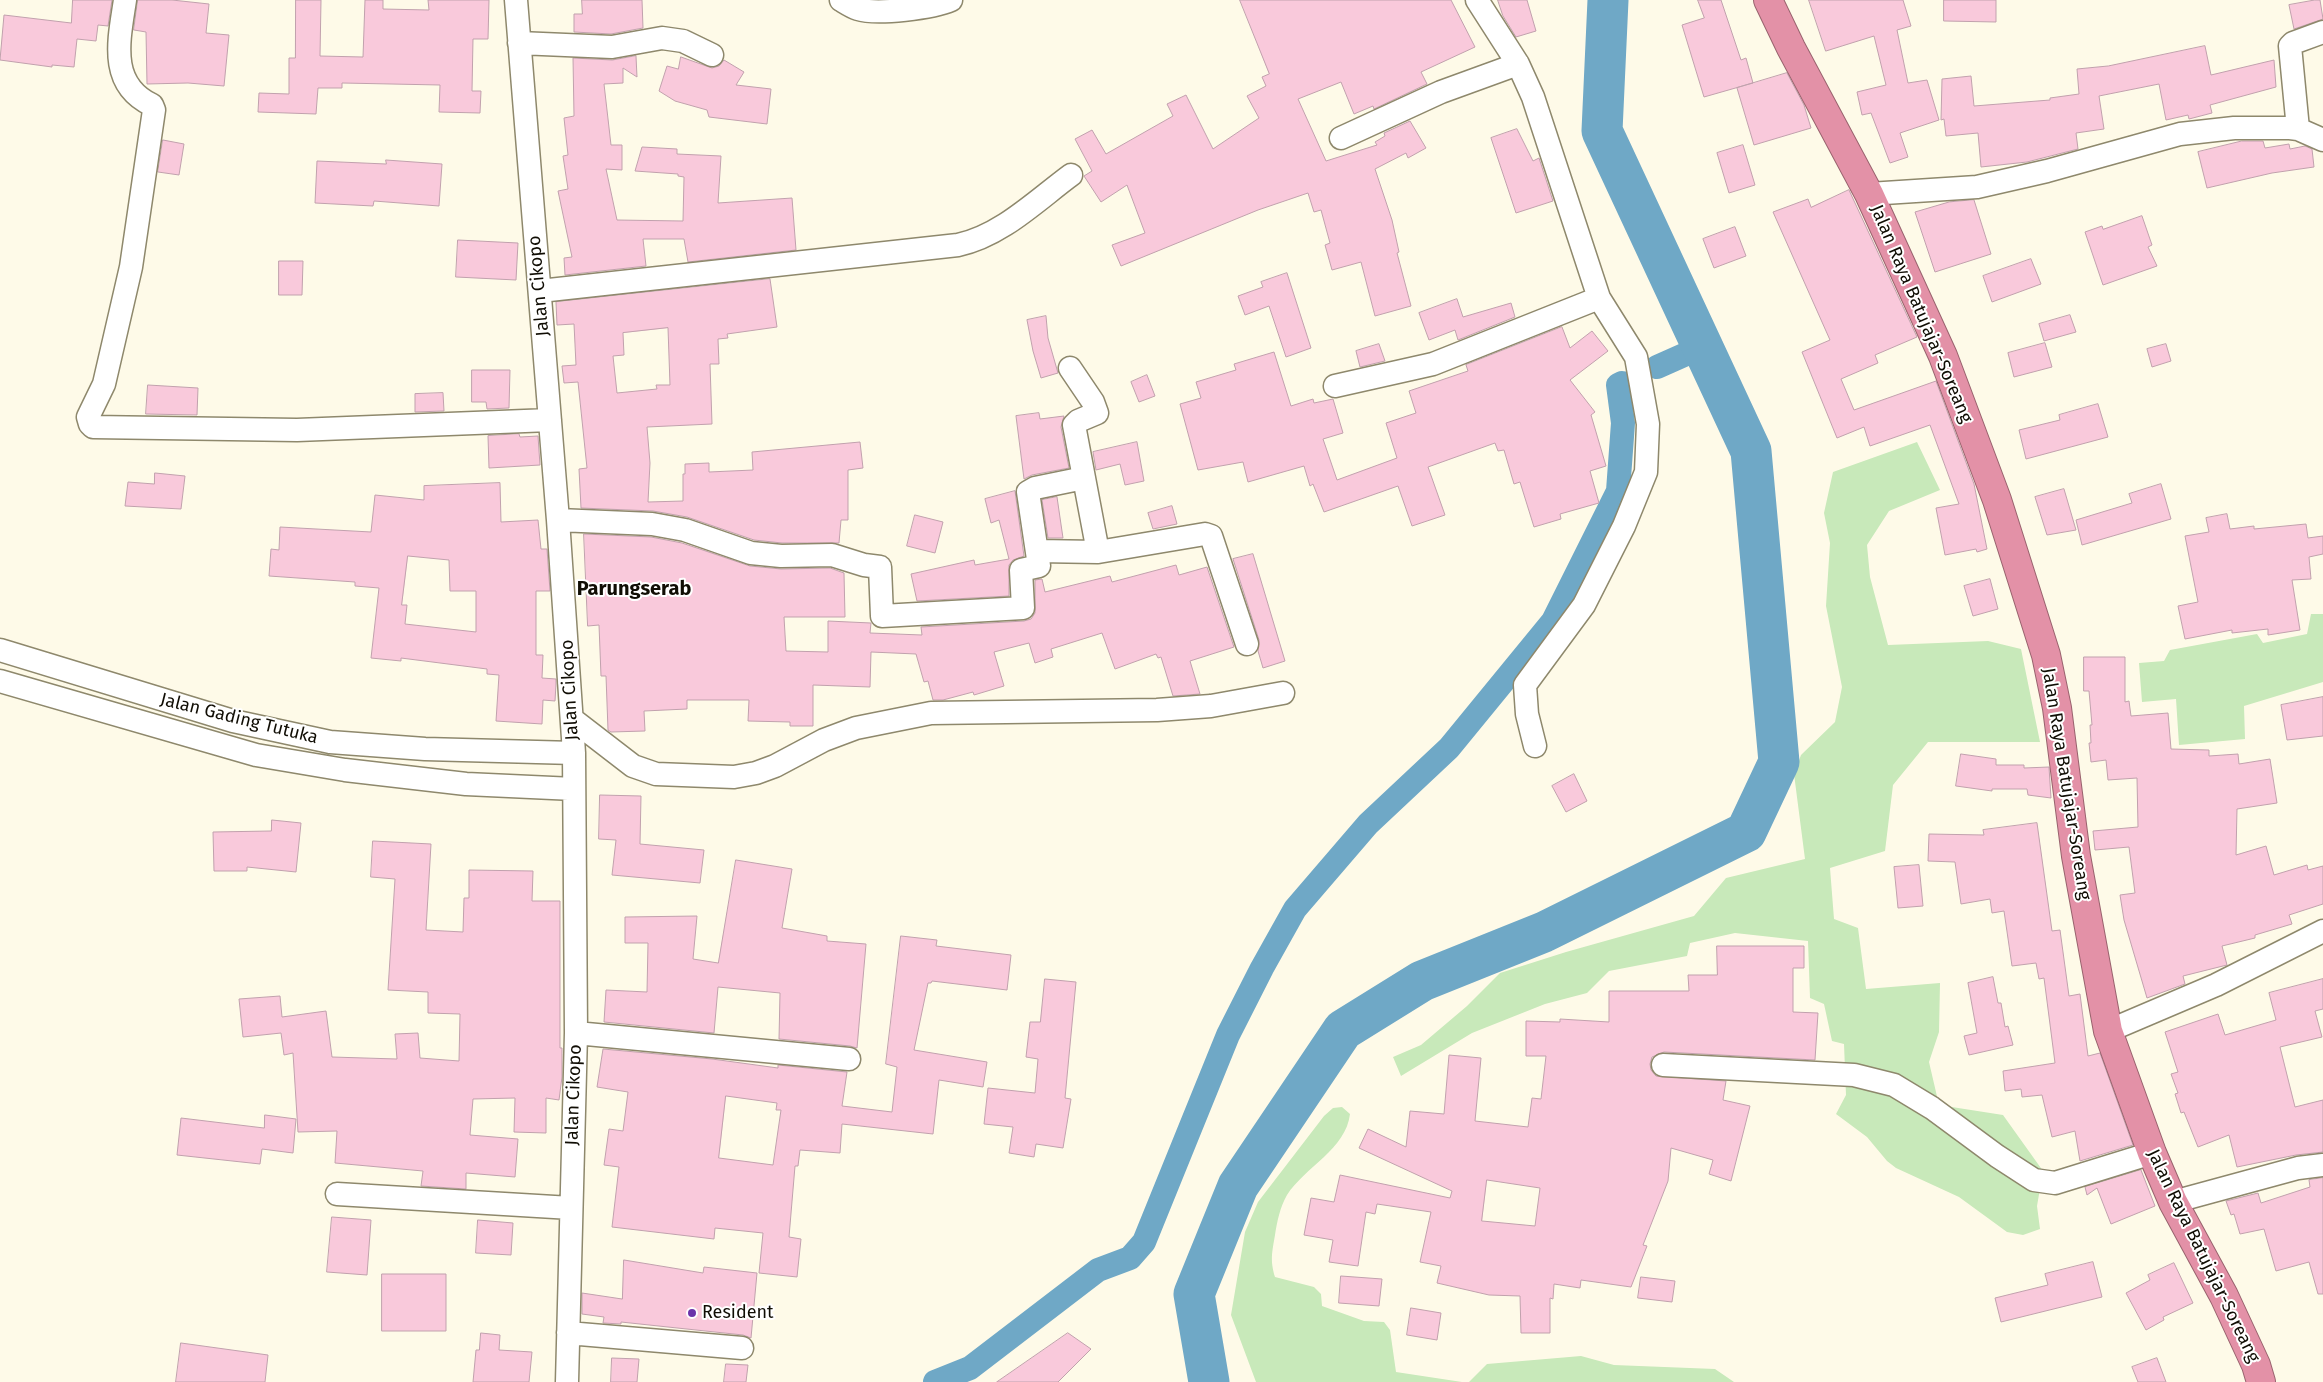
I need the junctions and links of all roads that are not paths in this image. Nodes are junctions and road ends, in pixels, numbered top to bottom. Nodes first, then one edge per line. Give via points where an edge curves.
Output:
1 (125, 0) edge
2 (516, 0) edge
3 (841, 0) edge
4 (951, 0) edge
5 (1477, 0) edge
6 (1768, 0) edge
7 (2323, 32) edge
8 (519, 43) junction
9 (712, 55) dead end
10 (1518, 64) junction
11 (2298, 129) junction
12 (1341, 138) dead end
13 (2323, 140) edge
14 (1071, 174) dead end
15 (1869, 194) junction
16 (540, 291) junction
17 (1600, 298) junction
18 (1070, 368) dead end
19 (1334, 386) dead end
20 (550, 420) junction
21 (1084, 478) junction
22 (558, 520) junction
23 (1038, 551) junction
24 (1098, 552) junction
25 (1247, 644) dead end
26 (0, 650) edge
27 (0, 681) edge
28 (1283, 693) dead end
29 (572, 719) junction
30 (1535, 746) dead end
31 (574, 753) junction
32 (574, 789) junction
33 (2323, 931) edge
34 (2108, 1031) junction
35 (576, 1033) junction
36 (849, 1059) dead end
37 (1663, 1065) dead end
38 (2152, 1153) junction
39 (2323, 1165) edge
40 (337, 1194) dead end
41 (2173, 1202) junction
42 (571, 1208) junction
43 (568, 1333) junction
44 (742, 1348) dead end
45 (568, 1382) edge
46 (2262, 1382) edge

1 - 20 street via 119,43 123,73 133,93 154,110 131,267 104,384 88,417 90,424 296,430
2 - 8 street, Jalan Cikopo
3 - 4 street via 859,9 894,10
5 - 10 street
6 - 15 highway, Jalan Raya Batujajar-Soreang
7 - 11 street via 2290,46
8 - 9 street via 612,47 662,38 683,41
8 - 16 street, Jalan Cikopo
10 - 12 street via 1441,92
10 - 17 street via 1533,98
11 - 13 street
11 - 15 street via 2234,128 2180,134 1977,187
14 - 16 street via 977,241
15 - 34 highway, Jalan Raya Batujajar-Soreang via 1943,356 1997,500 2046,655 2058,708 2076,856
16 - 20 street, Jalan Cikopo
17 - 19 street via 1433,364
17 - 30 street via 1636,357 1648,424 1646,472 1624,526 1584,605 1525,685 1526,714
18 - 21 street via 1093,402 1097,414 1074,425
20 - 22 street, Jalan Cikopo
21 - 23 street via 1028,492
21 - 24 street
22 - 23 street via 652,524 685,530 751,553 832,555 880,567 882,616 1023,608 1022,570 1039,566
22 - 29 street, Jalan Cikopo
23 - 24 street
24 - 25 street via 1206,534 1211,536
26 - 31 street, Jalan Gading Tutuka via 233,721 330,742 425,749
27 - 32 street, Jalan Gading Tutuka via 256,755 345,770 466,784
28 - 29 street via 1211,706 1157,710 931,713 856,728 756,774 734,777 645,771
29 - 31 street, Jalan Cikopo
31 - 32 street, Jalan Cikopo
32 - 35 street, Jalan Cikopo
33 - 34 street via 2216,985
34 - 38 highway, Jalan Raya Batujajar-Soreang
35 - 36 street
35 - 42 street, Jalan Cikopo
37 - 38 street via 1854,1075 1894,1085 2034,1180 2055,1183
38 - 41 highway, Jalan Raya Batujajar-Soreang
39 - 41 street via 2298,1168
40 - 42 street
41 - 46 highway, Jalan Raya Batujajar-Soreang via 2224,1296
42 - 43 street, Jalan Cikopo
43 - 44 street
43 - 45 street, Jalan Cikopo

